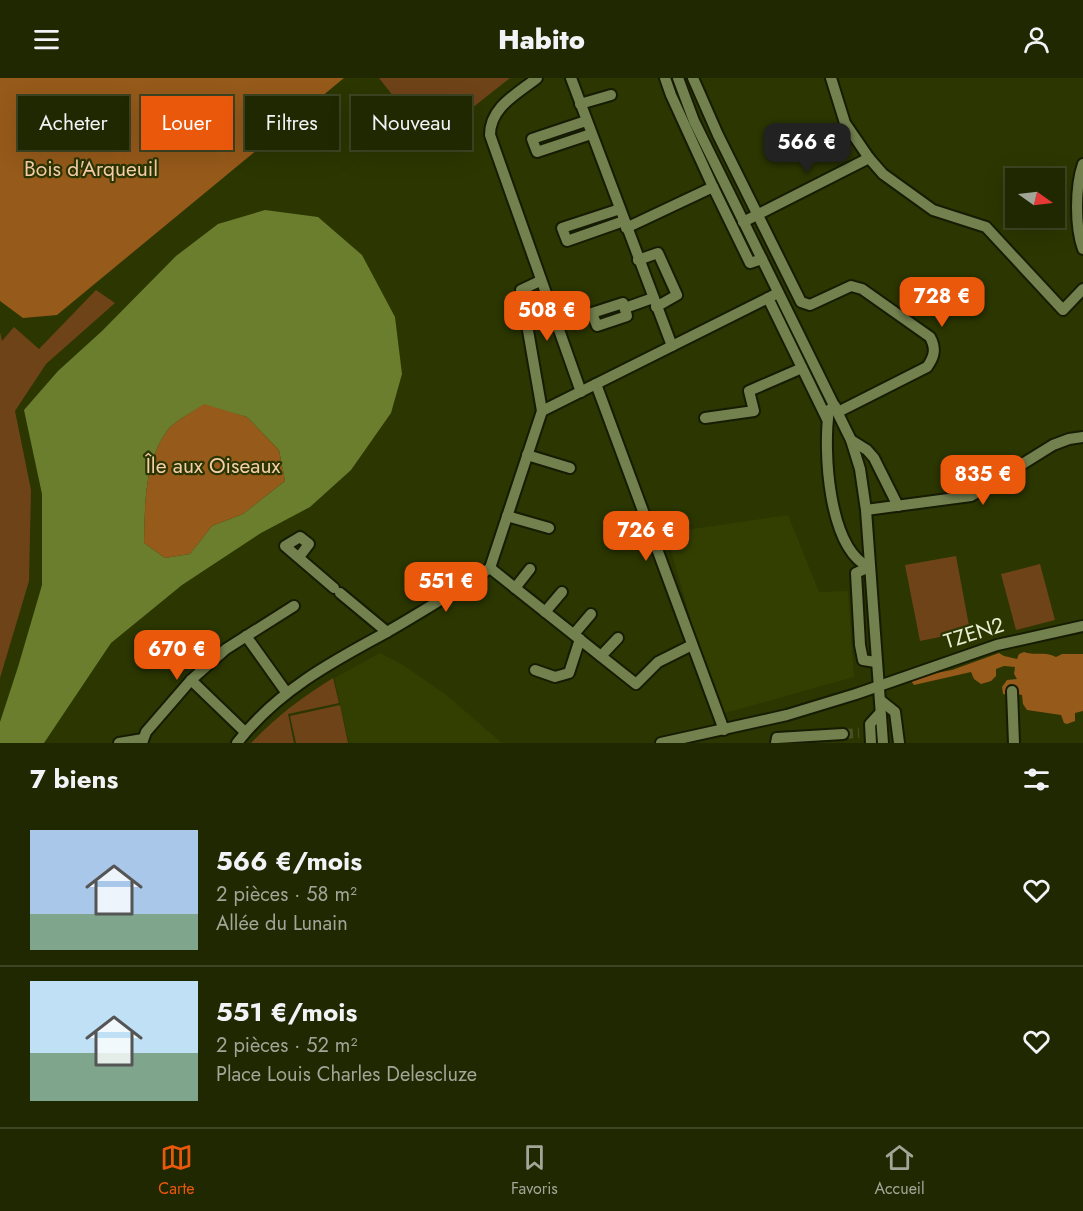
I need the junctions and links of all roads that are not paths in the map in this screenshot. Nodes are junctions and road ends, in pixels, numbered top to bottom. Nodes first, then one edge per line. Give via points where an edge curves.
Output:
1 (537, 78) edge
2 (572, 78) edge
3 (665, 78) edge
4 (678, 78) edge
5 (693, 78) edge
6 (831, 78) edge
7 (611, 95) dead end
8 (580, 104) junction
9 (586, 121) junction
10 (591, 134) junction
11 (869, 158) junction
12 (1083, 164) edge
13 (712, 187) junction
14 (620, 209) junction
15 (758, 215) junction
16 (743, 222) junction
17 (625, 225) junction
18 (1083, 249) edge
19 (638, 260) junction
20 (762, 260) junction
21 (540, 281) junction
22 (1083, 289) edge
23 (773, 295) junction
24 (654, 302) junction
25 (625, 308) dead end
26 (672, 346) junction
27 (802, 368) junction
28 (596, 384) junction
29 (581, 392) junction
30 (836, 409) junction
31 (542, 411) junction
32 (705, 418) dead end
33 (827, 419) junction
34 (1083, 437) edge
35 (851, 440) junction
36 (527, 455) junction
37 (570, 468) dead end
38 (898, 506) junction
39 (866, 510) junction
40 (507, 516) junction
41 (549, 528) dead end
42 (299, 557) dead end
43 (869, 567) junction
44 (490, 568) junction
45 (530, 569) dead end
46 (515, 588) junction
47 (562, 592) dead end
48 (294, 606) dead end
49 (545, 612) junction
50 (591, 614) dead end
51 (1083, 626) edge
52 (387, 632) junction
53 (246, 636) junction
54 (577, 637) junction
55 (618, 638) dead end
56 (692, 645) junction
57 (601, 656) junction
58 (535, 670) dead end
59 (191, 680) junction
60 (878, 686) junction
61 (1012, 691) dead end
62 (286, 692) junction
63 (879, 700) junction
64 (880, 713) junction
65 (724, 730) junction
66 (245, 732) junction
67 (859, 733) tunnel mouth
68 (843, 734) tunnel mouth
69 (871, 738) edge
70 (142, 741) edge
71 (119, 743) edge
72 (237, 743) edge
73 (661, 743) edge
74 (776, 743) edge
75 (883, 743) edge
76 (899, 743) edge
77 (1014, 743) edge

1 - 21 street via 494,114 490,135
2 - 8 street
3 - 13 street
4 - 16 street via 694,121
5 - 15 street
6 - 11 street via 845,123
7 - 8 street
8 - 9 street
9 - 10 street
9 - 10 street via 532,139 537,152
10 - 14 street
11 - 15 street
11 - 22 street via 883,174 933,210 986,227 1063,310
12 - 18 street via 1079,176 1078,235
13 - 17 street
13 - 20 street via 750,263
14 - 17 street
14 - 17 street via 562,228 567,241
15 - 16 street
15 - 30 street via 801,302 810,305 851,286 862,289 930,337 934,346 927,367
16 - 20 street
17 - 19 street
19 - 24 street
19 - 24 street via 658,253 677,295
20 - 23 street
21 - 29 street
21 - 31 street via 521,290
23 - 26 street
23 - 27 street
23 - 30 street
24 - 25 street
24 - 26 street
26 - 28 street
27 - 32 street via 749,391 754,411
27 - 33 street
28 - 29 street
28 - 56 street
29 - 31 street
30 - 33 street via 829,410
30 - 35 street
31 - 36 street
33 - 43 street via 826,460 832,505 849,547 858,562
34 - 38 street via 1053,445 971,496
35 - 38 street via 874,458
35 - 39 street
36 - 37 street
36 - 40 street
38 - 39 street
39 - 43 street
40 - 41 street
40 - 44 street
42 - 52 street
43 - 60 street
44 - 46 street
44 - 52 street
45 - 46 street
46 - 49 street
47 - 49 street
48 - 53 street
49 - 54 street
50 - 54 street
51 - 60 street, TZEN2 via 997,645
52 - 62 street
53 - 59 street
53 - 62 street
54 - 57 street
54 - 58 street via 569,673 555,677
55 - 57 street
56 - 57 street via 658,662 636,684
56 - 65 street
59 - 66 street
59 - 70 street
60 - 63 street
60 - 65 street, TZEN2
61 - 77 street
62 - 66 street
63 - 64 street
63 - 76 street via 895,712
64 - 69 street via 870,724
64 - 75 street
65 - 73 street, TZEN2
66 - 72 street
67 - 69 street
68 - 74 street via 777,738
70 - 71 street

